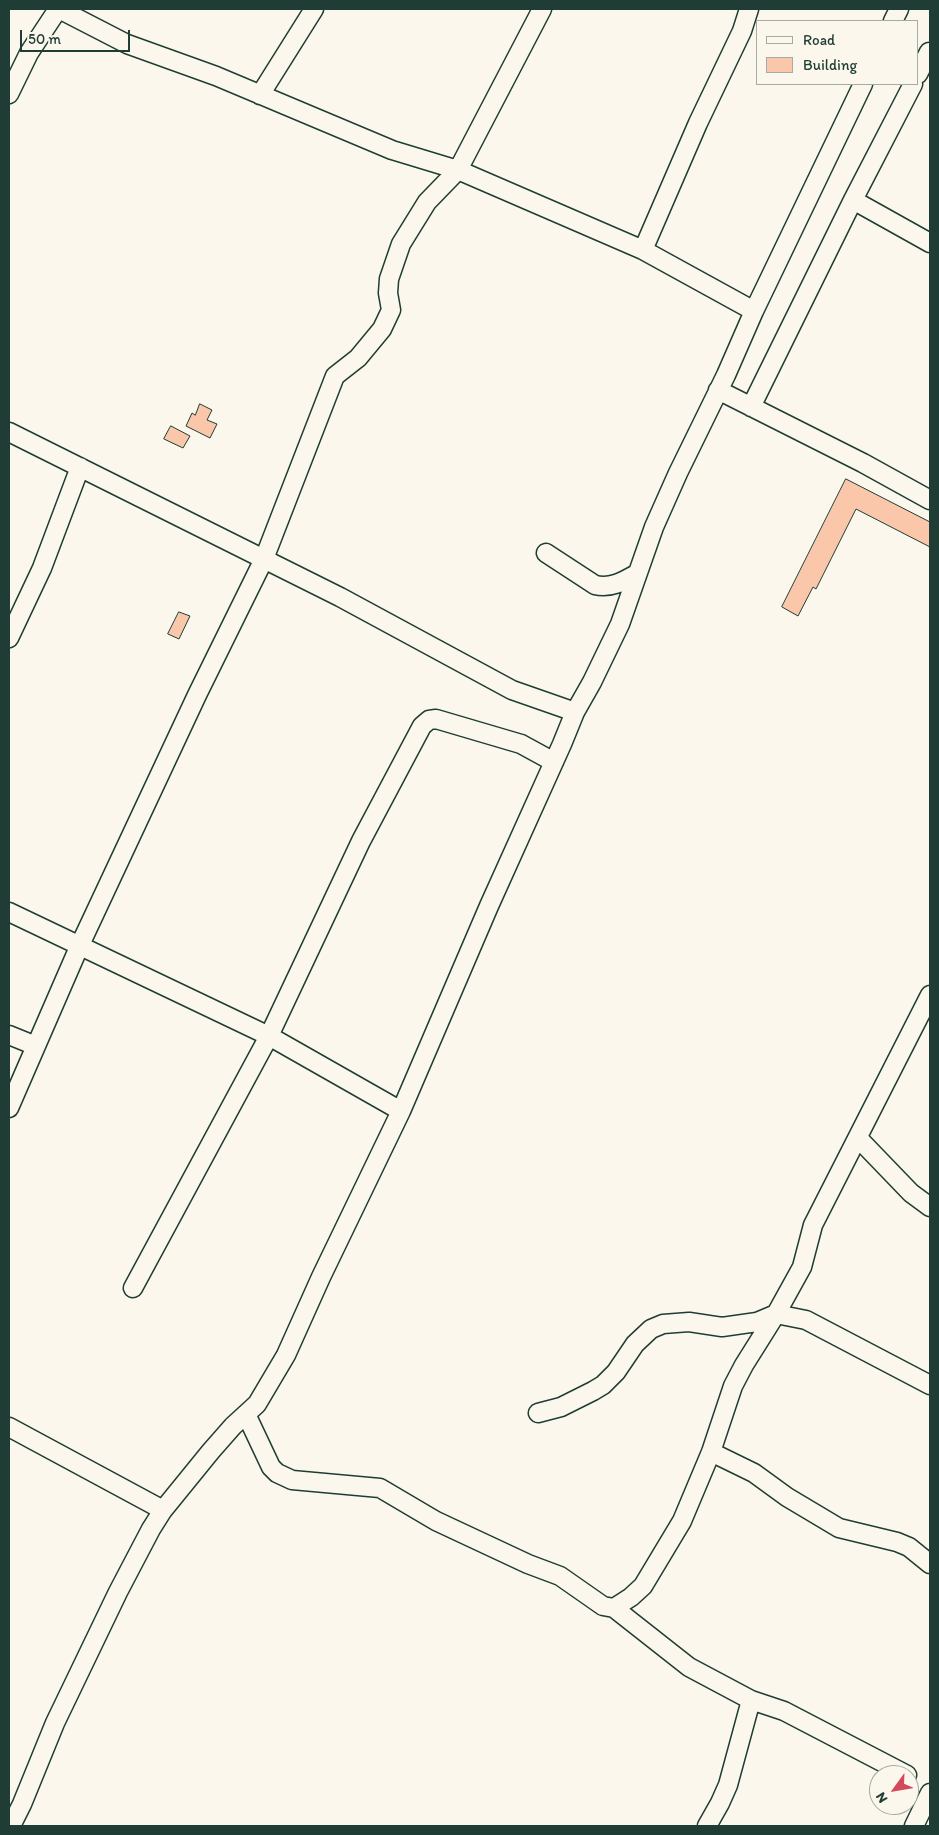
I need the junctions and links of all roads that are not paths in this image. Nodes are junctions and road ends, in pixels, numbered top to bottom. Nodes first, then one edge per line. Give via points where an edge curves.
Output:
1 (58, 9) edge
2 (314, 9) edge
3 (542, 9) edge
4 (749, 9) edge
5 (926, 50) edge
6 (919, 71) edge
7 (863, 85) edge
8 (912, 85) edge
9 (9, 94) edge
10 (260, 95) junction
11 (458, 170) junction
12 (853, 200) junction
13 (930, 243) edge
14 (643, 250) junction
15 (754, 311) junction
16 (718, 390) junction
17 (751, 407) junction
18 (9, 432) edge
19 (80, 467) junction
20 (930, 500) edge
21 (546, 553) dead end
22 (264, 559) junction
23 (638, 573) junction
24 (9, 638) edge
25 (575, 712) junction
26 (554, 762) junction
27 (9, 912) edge
28 (79, 947) junction
29 (930, 995) edge
30 (924, 1020) edge
31 (9, 1035) edge
32 (269, 1036) junction
33 (36, 1046) junction
34 (9, 1108) edge
35 (400, 1111) junction
36 (858, 1138) junction
37 (930, 1207) edge
38 (133, 1288) dead end
39 (776, 1314) junction
40 (930, 1385) edge
41 (538, 1412) dead end
42 (246, 1414) junction
43 (9, 1427) edge
44 (711, 1452) junction
45 (163, 1510) junction
46 (930, 1564) edge
47 (614, 1608) junction
48 (751, 1700) junction
49 (887, 1765) edge
50 (919, 1782) edge
51 (930, 1789) edge
52 (930, 1793) edge
53 (11, 1826) edge
54 (707, 1826) edge
55 (914, 1826) edge

1 - 9 street via 29,53
1 - 10 street via 127,44
2 - 10 street
3 - 11 street
4 - 14 street
5 - 6 street
7 - 15 street
8 - 12 street
10 - 11 street via 392,150
11 - 14 street
11 - 22 street via 427,202 401,244 389,279 391,310 382,330 358,358 335,376
12 - 13 street
12 - 17 street
14 - 15 street
15 - 16 street
16 - 17 street
16 - 23 street via 654,527
17 - 20 street via 863,462
18 - 19 street
19 - 22 street
19 - 24 street via 42,568
21 - 23 street via 595,585 604,587
22 - 25 street via 512,690
22 - 28 street
23 - 25 street via 620,624
25 - 26 street
26 - 32 street via 521,744 436,719 428,720 361,842
26 - 35 street
27 - 28 street
28 - 32 street
28 - 33 street
29 - 30 street
30 - 36 street
31 - 33 street
32 - 35 street
32 - 38 street
33 - 34 street
35 - 42 street via 286,1355 257,1404
36 - 37 street
36 - 39 street via 813,1225 802,1266
39 - 40 street via 806,1320
39 - 41 street via 757,1322 722,1327 689,1322 651,1328 602,1385 561,1407
39 - 44 street via 733,1386
42 - 45 street via 211,1450
42 - 47 street via 271,1467 277,1473 292,1480 380,1488 436,1521 560,1576 603,1606
43 - 45 street
44 - 46 street via 754,1473 839,1528 903,1544
44 - 47 street via 682,1521 643,1586
45 - 53 street via 134,1560 55,1723
47 - 48 street via 689,1667
48 - 49 street via 784,1711
48 - 54 street via 728,1785
50 - 51 street
52 - 55 street

